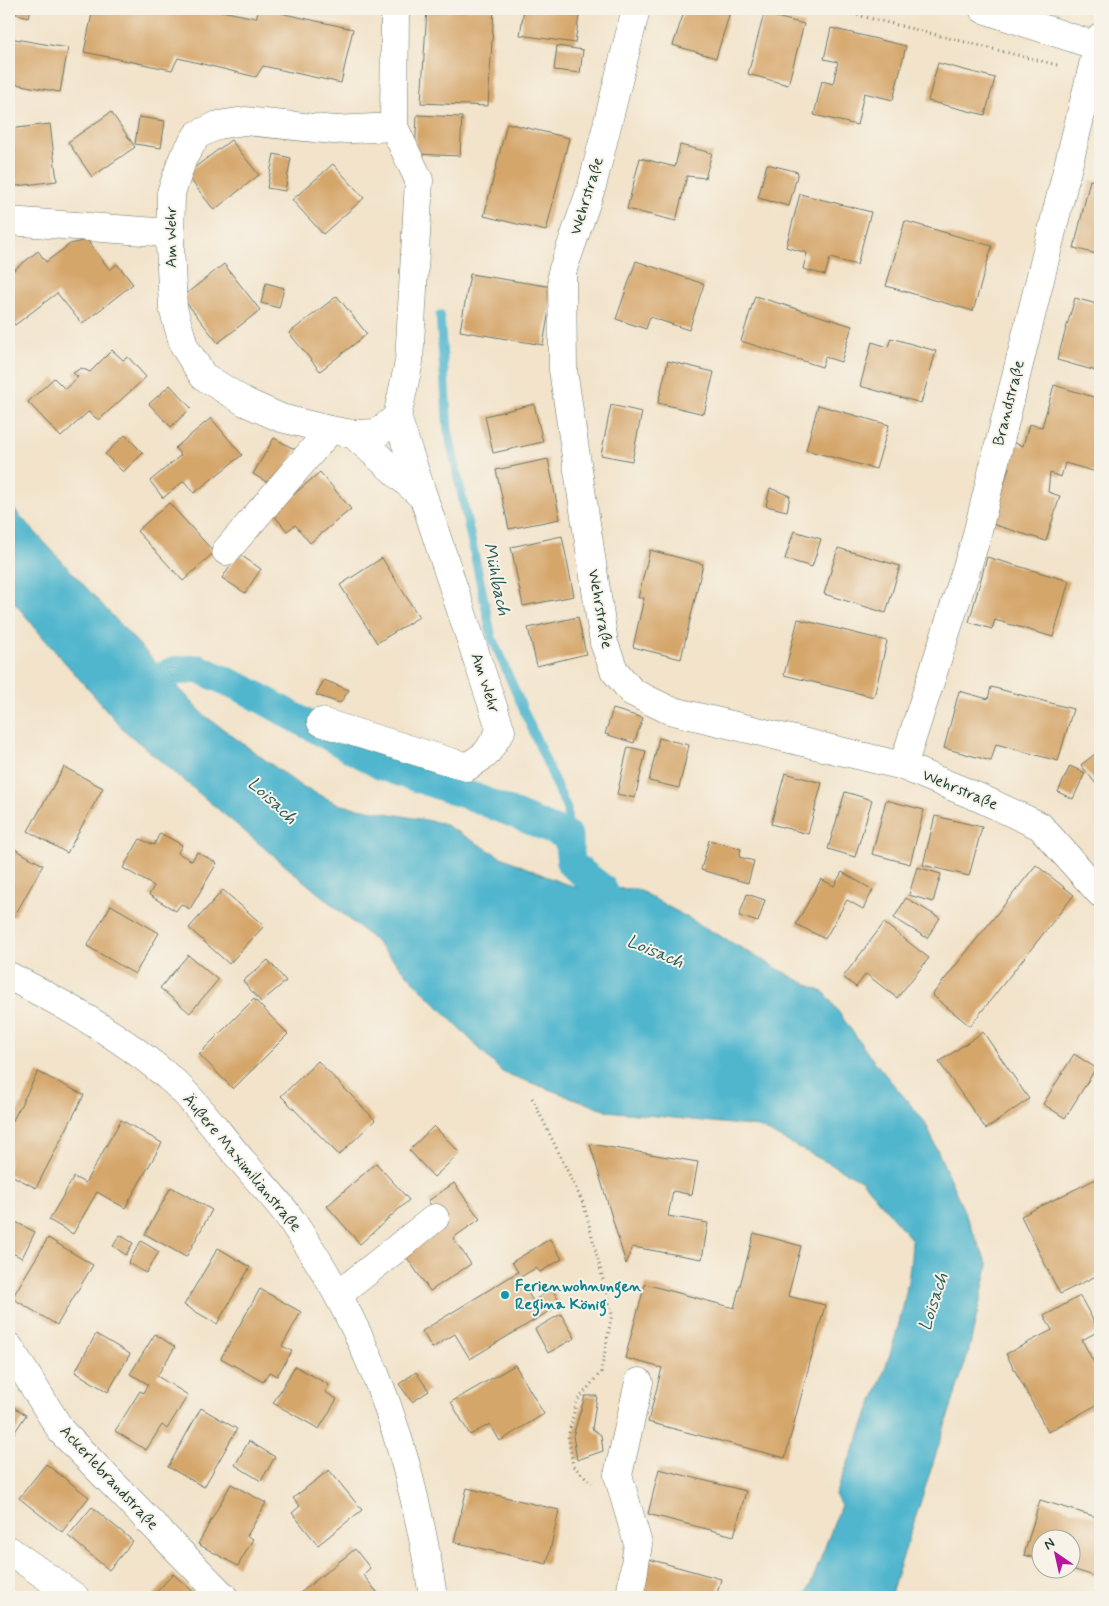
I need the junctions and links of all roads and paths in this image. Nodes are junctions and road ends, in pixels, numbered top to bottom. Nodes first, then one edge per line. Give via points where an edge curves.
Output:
1 (395, 9) edge
2 (636, 9) edge
3 (833, 9) edge
4 (983, 9) edge
5 (1099, 43) edge
6 (1034, 59) dead end
7 (394, 127) junction
8 (9, 221) edge
9 (170, 233) junction
10 (397, 417) junction
11 (342, 432) junction
12 (424, 498) junction
13 (226, 551) dead end
14 (321, 722) dead end
15 (903, 766) junction
16 (1100, 893) edge
17 (9, 976) edge
18 (532, 1098) dead end
19 (435, 1218) dead end
20 (339, 1294) junction
21 (9, 1347) edge
22 (639, 1382) dead end
23 (595, 1486) dead end
24 (9, 1550) edge
25 (75, 1597) edge
26 (224, 1597) edge
27 (433, 1597) edge
28 (630, 1597) edge

1 - 7 street
2 - 15 street, Wehrstraße via 592,186 562,272 563,370 604,643 614,670 632,692 669,710
3 - 6 path
4 - 5 street
5 - 15 street, Brandstraße via 974,542
7 - 9 street, Am Wehr via 334,130 245,121 218,125 197,135 183,158 171,193
7 - 10 street via 419,180 409,362
8 - 9 street
9 - 11 street, Am Wehr via 173,308 184,346 203,376 245,402 281,418
10 - 11 street, Am Wehr via 378,433
10 - 12 street, Am Wehr
11 - 12 street, Am Wehr
11 - 13 street
12 - 14 street, Am Wehr via 501,731 486,754 467,767
15 - 16 street, Wehrstraße via 1040,826
17 - 20 street, Äußere Maximilianstraße via 122,1041 175,1083 294,1222
18 - 23 path via 584,1205 612,1314 601,1372 577,1400 568,1436 573,1466
19 - 20 street
20 - 27 street, Äußere Maximilianstraße via 371,1360 395,1424
21 - 26 street, Ackerlebrandstraße via 62,1432
22 - 28 street via 618,1474 638,1544
24 - 25 street

